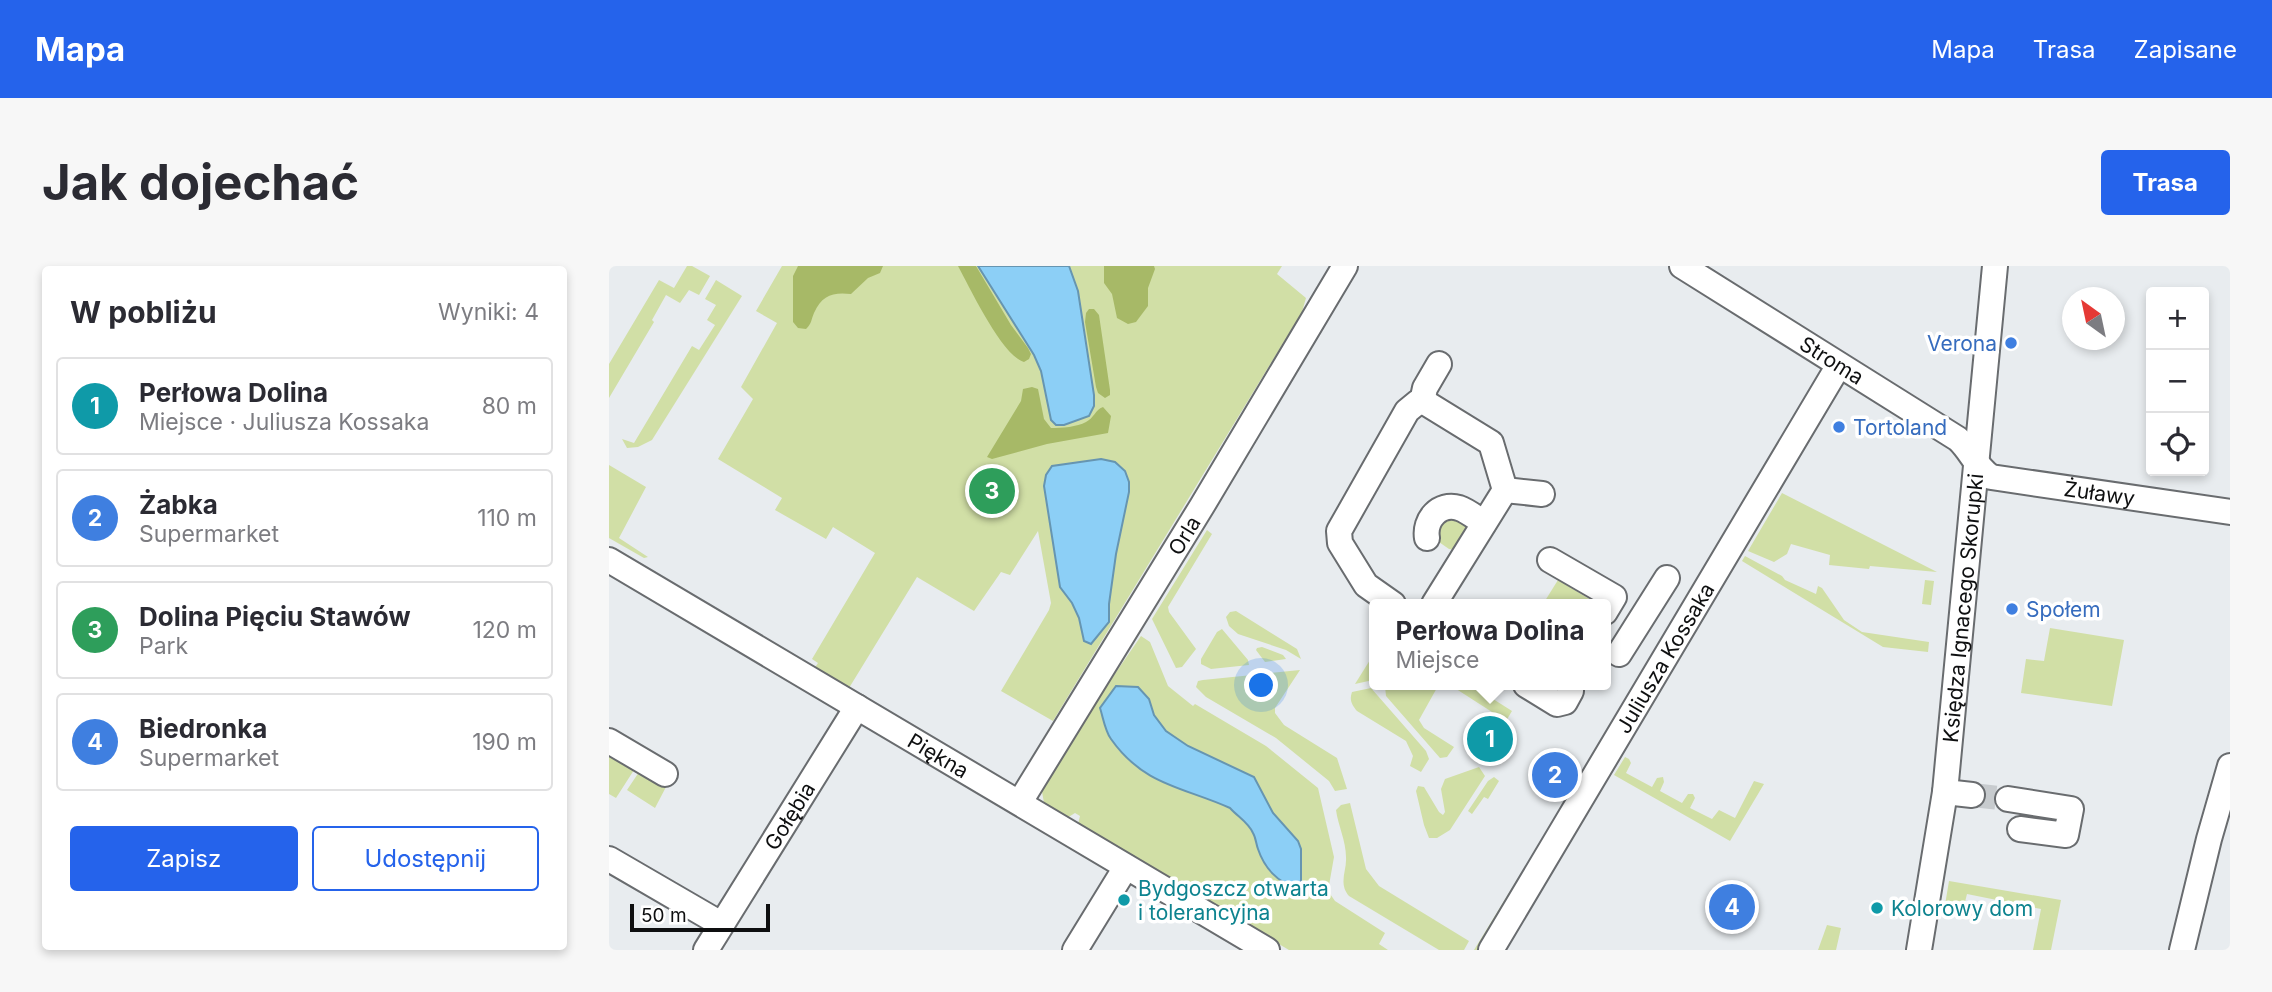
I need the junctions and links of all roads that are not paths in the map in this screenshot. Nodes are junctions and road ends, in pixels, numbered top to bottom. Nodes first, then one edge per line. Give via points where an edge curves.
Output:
1 (1345, 266) edge
2 (1682, 266) edge
3 (1994, 266) edge
4 (1439, 364) dead end
5 (1839, 365) junction
6 (1422, 402) junction
7 (1976, 461) junction
8 (1505, 490) junction
9 (1542, 494) dead end
10 (2230, 512) edge
11 (1484, 523) junction
12 (1427, 538) dead end
13 (609, 560) edge
14 (1551, 560) dead end
15 (1667, 578) dead end
16 (1386, 599) edge
17 (1437, 599) edge
18 (1611, 602) edge
19 (1621, 656) edge
20 (1534, 690) edge
21 (1571, 691) dead end
22 (857, 706) junction
23 (609, 741) edge
24 (2230, 766) edge
25 (665, 774) dead end
26 (1945, 792) junction
27 (1972, 795) tunnel mouth
28 (2008, 799) tunnel mouth
29 (1020, 802) junction
30 (2020, 829) dead end
31 (609, 859) edge
32 (1126, 867) junction
33 (721, 924) junction
34 (706, 950) edge
35 (1075, 950) edge
36 (1267, 950) edge
37 (1491, 950) edge
38 (1919, 950) edge
39 (2182, 950) edge

1 - 29 street, Orla
2 - 5 street, Stroma
3 - 7 street, Księdza Ignacego Skorupki
4 - 6 street
5 - 7 street, Stroma via 1958,439
5 - 37 street, Juliusza Kossaka
6 - 8 street via 1491,443
6 - 16 street via 1407,411 1339,531 1341,543 1366,585
7 - 10 street, Żuławy via 1986,474 2002,480
7 - 26 street, Księdza Ignacego Skorupki
8 - 9 street
8 - 11 street
11 - 12 street via 1458,508 1445,508 1429,520
11 - 17 street
13 - 22 street, Piękna
14 - 18 street via 1614,597
15 - 19 street
20 - 21 street via 1557,704 1565,702
22 - 29 street, Piękna
22 - 33 street, Gołębia
23 - 25 street
24 - 39 street
26 - 27 street
26 - 38 street, Księdza Ignacego Skorupki
28 - 30 street via 2071,808 2066,835
29 - 32 street, Piękna
31 - 33 street
32 - 35 street
32 - 36 street, Piękna
33 - 34 street, Gołębia

